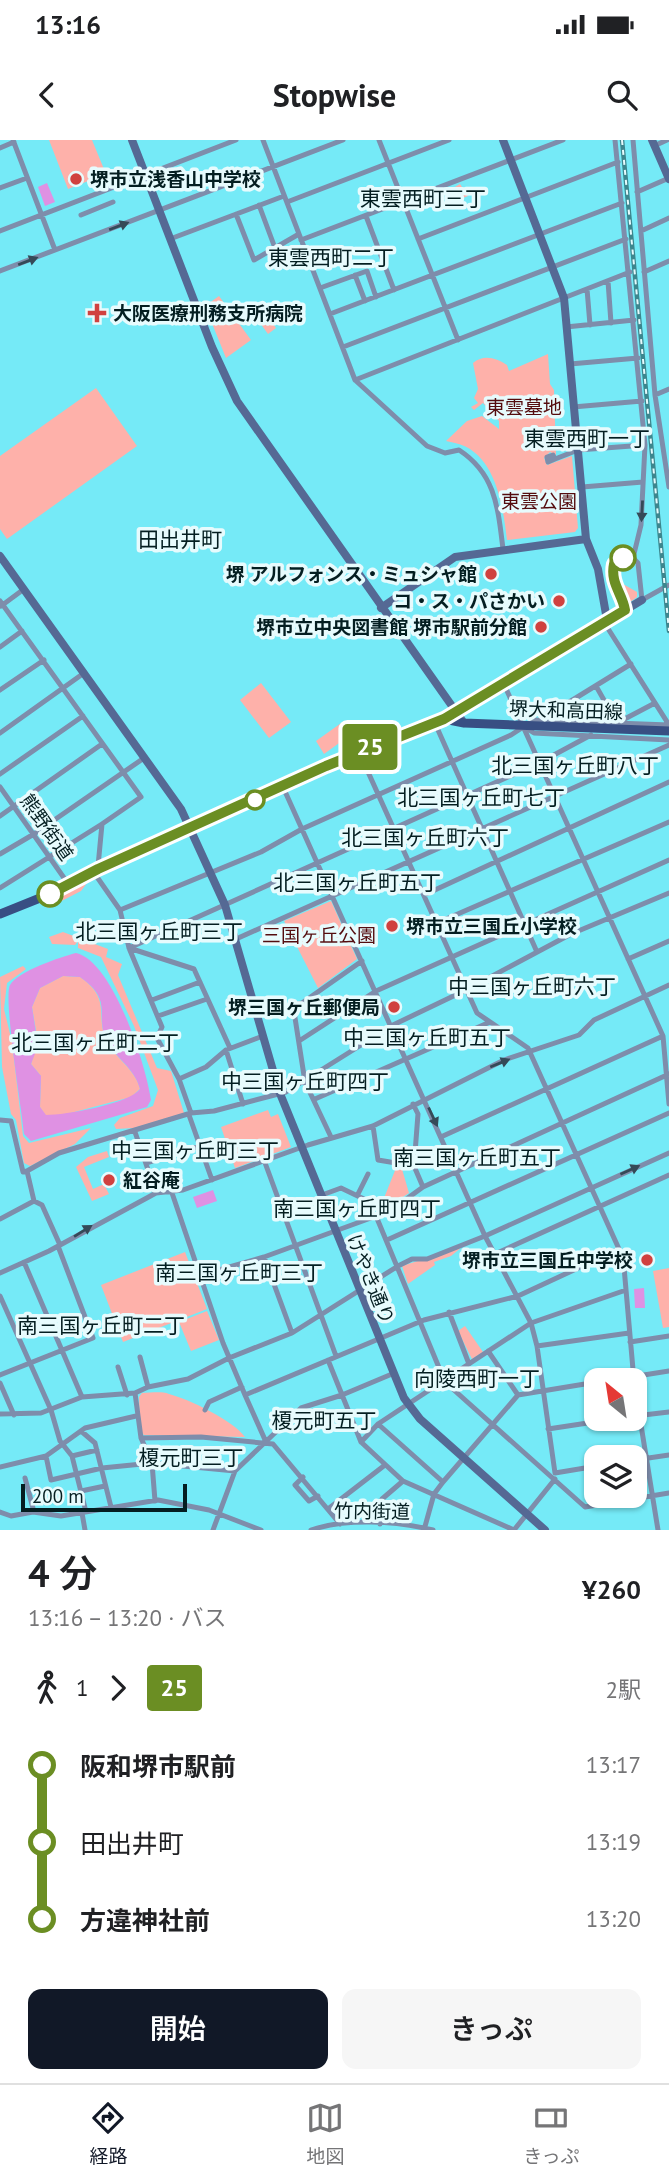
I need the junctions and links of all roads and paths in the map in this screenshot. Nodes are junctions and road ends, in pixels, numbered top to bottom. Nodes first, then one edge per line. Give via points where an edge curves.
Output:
1 (132, 140) edge
2 (236, 140) edge
3 (263, 140) edge
4 (343, 140) edge
5 (379, 140) edge
6 (449, 140) edge
7 (503, 140) edge
8 (563, 140) edge
9 (615, 140) edge
10 (633, 140) edge
11 (667, 140) edge
12 (13, 141) edge
13 (653, 143) edge
14 (0, 148) edge
15 (510, 160) junction
16 (618, 162) junction
17 (388, 163) junction
18 (273, 167) junction
19 (146, 175) junction
20 (27, 178) junction
21 (669, 178) edge
22 (0, 188) edge
23 (637, 192) junction
24 (92, 196) junction
25 (525, 198) junction
26 (286, 199) junction
27 (113, 202) dead end
28 (403, 202) junction
29 (622, 203) junction
30 (259, 205) junction
31 (97, 209) junction
32 (159, 211) junction
33 (236, 214) junction
34 (42, 215) junction
35 (80, 215) dead end
36 (366, 216) junction
37 (669, 218) edge
38 (0, 231) edge
39 (641, 231) junction
40 (539, 234) junction
41 (300, 237) junction
42 (170, 239) junction
43 (418, 239) junction
44 (626, 239) junction
45 (275, 248) junction
46 (55, 250) junction
47 (669, 261) edge
48 (551, 266) junction
49 (0, 271) edge
50 (630, 272) junction
51 (644, 272) junction
52 (355, 275) junction
53 (433, 275) junction
54 (608, 281) junction
55 (320, 288) junction
56 (587, 289) junction
57 (394, 290) junction
58 (376, 297) junction
59 (564, 298) junction
60 (365, 301) junction
61 (445, 307) junction
62 (330, 314) junction
63 (634, 320) junction
64 (611, 323) junction
65 (590, 325) junction
66 (566, 327) junction
67 (458, 340) junction
68 (343, 347) junction
69 (638, 358) junction
70 (570, 364) junction
71 (355, 380) junction
72 (669, 388) edge
73 (655, 395) junction
74 (642, 401) junction
75 (573, 407) junction
76 (669, 431) edge
77 (660, 435) junction
78 (645, 444) junction
79 (578, 450) junction
80 (555, 459) dead end
81 (668, 474) edge
82 (643, 482) junction
83 (669, 487) edge
84 (582, 488) junction
85 (586, 539) junction
86 (503, 549) junction
87 (0, 555) edge
88 (634, 558) junction
89 (669, 585) edge
90 (24, 589) junction
91 (642, 600) junction
92 (1, 604) edge
93 (381, 608) junction
94 (625, 610) junction
95 (607, 620) junction
96 (22, 631) junction
97 (0, 647) edge
98 (44, 660) junction
99 (631, 664) junction
100 (84, 673) junction
101 (503, 682) junction
102 (596, 686) junction
103 (64, 687) junction
104 (0, 690) edge
105 (655, 703) junction
106 (456, 711) junction
107 (83, 716) junction
108 (439, 720) junction
109 (540, 720) junction
110 (464, 723) junction
111 (669, 725) edge
112 (523, 726) junction
113 (620, 727) junction
114 (669, 731) edge
115 (0, 733) edge
116 (591, 735) junction
117 (669, 740) edge
118 (102, 744) junction
119 (669, 745) edge
120 (359, 752) junction
121 (144, 758) junction
122 (451, 762) junction
123 (540, 763) junction
124 (123, 771) junction
125 (0, 774) edge
126 (669, 782) edge
127 (0, 787) edge
128 (283, 787) junction
129 (379, 794) junction
130 (467, 796) junction
131 (555, 797) junction
132 (15, 807) junction
133 (0, 816) edge
134 (669, 822) edge
135 (102, 824) junction
136 (394, 828) junction
137 (569, 828) junction
138 (302, 829) junction
139 (482, 829) junction
140 (190, 830) junction
141 (34, 834) junction
142 (0, 854) edge
143 (51, 859) junction
144 (583, 859) junction
145 (669, 860) edge
146 (409, 861) junction
147 (496, 862) junction
148 (318, 863) junction
149 (98, 869) junction
150 (210, 872) junction
151 (69, 885) junction
152 (0, 888) edge
153 (509, 891) junction
154 (597, 891) junction
155 (669, 893) edge
156 (424, 895) junction
157 (332, 896) junction
158 (225, 905) junction
159 (120, 910) junction
160 (0, 914) edge
161 (611, 920) junction
162 (436, 923) junction
163 (524, 924) junction
164 (236, 939) junction
165 (669, 941) edge
166 (129, 947) junction
167 (537, 952) junction
168 (452, 956) junction
169 (628, 959) junction
170 (362, 961) junction
171 (200, 982) junction
172 (669, 985) edge
173 (466, 990) junction
174 (376, 991) junction
175 (645, 996) junction
176 (207, 999) junction
177 (152, 1000) junction
178 (293, 1005) junction
179 (257, 1013) junction
180 (158, 1016) junction
181 (490, 1022) junction
182 (393, 1025) junction
183 (263, 1036) junction
184 (663, 1036) junction
185 (299, 1041) junction
186 (228, 1049) junction
187 (531, 1053) junction
188 (409, 1060) junction
189 (668, 1074) edge
190 (179, 1079) junction
191 (305, 1082) junction
192 (546, 1089) junction
193 (281, 1095) junction
194 (424, 1098) junction
195 (315, 1099) junction
196 (243, 1104) junction
197 (413, 1104) junction
198 (669, 1104) edge
199 (190, 1114) junction
200 (669, 1114) edge
201 (0, 1121) edge
202 (561, 1123) junction
203 (373, 1126) junction
204 (135, 1132) junction
205 (443, 1136) junction
206 (331, 1137) junction
207 (200, 1146) junction
208 (303, 1147) junction
209 (669, 1153) edge
210 (576, 1155) junction
211 (264, 1160) junction
212 (146, 1163) junction
213 (414, 1166) junction
214 (27, 1171) junction
215 (457, 1171) junction
216 (368, 1174) dead end
217 (669, 1175) edge
218 (212, 1180) junction
219 (423, 1187) junction
220 (591, 1188) junction
221 (171, 1190) junction
222 (156, 1193) junction
223 (358, 1194) junction
224 (322, 1195) junction
225 (34, 1201) junction
226 (471, 1202) junction
227 (600, 1207) junction
228 (390, 1211) junction
229 (376, 1216) junction
230 (0, 1219) edge
231 (335, 1230) junction
232 (485, 1236) junction
233 (387, 1240) junction
234 (59, 1245) junction
235 (294, 1245) junction
236 (619, 1248) junction
237 (495, 1254) junction
238 (264, 1257) junction
239 (24, 1262) junction
240 (398, 1266) junction
241 (0, 1273) edge
242 (201, 1275) junction
243 (626, 1290) junction
244 (359, 1291) junction
245 (0, 1296) edge
246 (518, 1296) junction
247 (449, 1312) junction
248 (322, 1315) junction
249 (421, 1322) junction
250 (531, 1323) junction
251 (292, 1332) junction
252 (629, 1333) junction
253 (669, 1336) edge
254 (378, 1338) junction
255 (630, 1342) junction
256 (537, 1346) junction
257 (61, 1349) junction
258 (488, 1351) junction
259 (336, 1356) junction
260 (140, 1357) dead end
261 (229, 1358) junction
262 (328, 1360) junction
263 (29, 1362) junction
264 (470, 1364) junction
265 (118, 1367) dead end
266 (633, 1368) edge
267 (669, 1371) edge
268 (392, 1374) junction
269 (0, 1375) edge
270 (648, 1375) edge
271 (444, 1382) junction
272 (0, 1383) edge
273 (584, 1384) edge
274 (148, 1387) junction
275 (242, 1387) junction
276 (542, 1391) junction
277 (135, 1394) junction
278 (127, 1395) junction
279 (245, 1395) junction
280 (342, 1395) junction
281 (518, 1395) junction
282 (82, 1397) junction
283 (409, 1406) junction
284 (51, 1410) junction
285 (205, 1410) dead end
286 (669, 1412) edge
287 (0, 1414) edge
288 (14, 1415) junction
289 (648, 1415) edge
290 (136, 1416) junction
291 (378, 1424) junction
292 (493, 1424) junction
293 (584, 1424) edge
294 (548, 1429) junction
295 (81, 1431) junction
296 (141, 1438) junction
297 (266, 1442) junction
298 (362, 1442) junction
299 (63, 1446) junction
300 (97, 1450) junction
301 (669, 1455) edge
302 (46, 1456) junction
303 (72, 1456) junction
304 (463, 1457) junction
305 (647, 1458) joint
306 (152, 1463) junction
307 (385, 1465) junction
308 (0, 1467) edge
309 (102, 1468) junction
310 (584, 1469) edge
311 (235, 1471) junction
312 (77, 1474) junction
313 (555, 1476) junction
314 (303, 1477) junction
315 (25, 1478) dead end
316 (403, 1481) junction
317 (443, 1482) junction
318 (105, 1486) junction
319 (80, 1491) junction
320 (669, 1493) edge
321 (434, 1494) junction
322 (318, 1496) junction
323 (652, 1496) junction
324 (155, 1500) junction
325 (111, 1507) junction
326 (328, 1509) junction
327 (0, 1512) edge
328 (34, 1512) junction
329 (84, 1513) junction
330 (526, 1513) junction
331 (219, 1514) junction
332 (340, 1524) junction
333 (380, 1524) junction
334 (394, 1527) edge
335 (424, 1529) edge
336 (85, 1530) edge
337 (213, 1530) edge
338 (261, 1530) edge
339 (311, 1530) edge
340 (433, 1530) edge
341 (514, 1530) edge
342 (545, 1530) edge
343 (658, 1530) edge

1 - 19 street
2 - 19 street
3 - 18 street
4 - 18 street
5 - 17 street
6 - 17 street
7 - 15 street
8 - 15 street
9 - 16 street
10 - 23 street
11 - 13 street
12 - 14 street
12 - 20 street
13 - 21 street
15 - 25 street
15 - 28 street
16 - 25 street
16 - 29 street
17 - 26 street
17 - 28 street
18 - 26 street
18 - 32 street
19 - 24 street
19 - 32 street
20 - 22 street
20 - 34 street
21 - 23 street
23 - 39 street
24 - 31 street
24 - 34 street
25 - 40 street
25 - 43 street
26 - 30 street
26 - 41 street
27 - 31 street
28 - 36 street
28 - 43 street
29 - 40 street
29 - 44 street
30 - 33 street
30 - 45 street
31 - 35 street
32 - 42 street
46 -> 32 street
33 - 42 street
33 - 45 street via 254,260
34 - 38 street
34 - 46 street
36 - 41 street
36 - 57 street
37 - 39 street
39 - 51 street
40 - 48 street
40 - 53 street
41 - 45 street
41 - 55 street
42 - 93 street via 237,401
43 - 53 street
44 - 48 street
44 - 50 street
49 -> 46 street
47 - 51 street
48 - 59 street
48 - 61 street
50 - 54 street
50 - 63 street
51 - 73 street
52 - 55 street
52 - 58 street via 367,271
52 - 60 street
53 - 57 street
53 - 61 street
54 - 56 street
54 - 64 street
55 - 62 street
56 - 59 street
56 - 65 street
57 - 58 street
58 - 60 street
59 - 66 street
59 - 67 street
60 - 62 street
61 - 67 street
61 - 68 street
62 - 68 street
63 - 64 street
63 - 69 street
64 - 65 street
65 - 66 street
66 - 70 street
67 - 71 street
68 - 71 street
69 - 70 street
69 - 74 street
70 - 75 street
71 - 86 street via 427,446 445,453 459,450 478,466 494,492
72 - 73 street
73 - 77 street
74 - 75 street
74 - 78 street
75 - 79 street
76 - 77 street
77 - 81 street
78 - 79 street
78 - 82 street
79 - 80 street
79 - 84 street
81 - 83 street
82 - 84 street
82 -> 88 street
84 - 85 street
85 - 86 street
85 - 95 street via 598,569
86 - 93 street via 455,557
87 - 90 street, けやき通り
88 - 91 street
88 - 94 street via 623,558 612,569 615,591
89 - 91 street
90 - 92 street
90 - 100 street, けやき通り
91 - 94 street
92 - 96 street
93 - 106 street
94 - 95 street
95 - 99 street
95 - 101 street
96 - 97 street
96 - 98 street
98 - 103 street
98 - 104 street
99 - 102 street
99 - 105 street
100 - 103 street
100 - 121 street, けやき通り
101 - 106 street
101 - 112 street
102 - 109 street
102 - 113 street
103 - 107 street
103 - 115 street
105 - 111 street
105 - 113 street
106 - 108 street
106 - 110 street
107 - 118 street
107 - 125 street
108 - 110 main road, 堺大和高田線
108 - 120 main road
108 - 122 street
109 - 112 street
109 - 113 street
110 - 112 main road, 堺大和高田線
111 - 113 street
112 - 113 main road, 堺大和高田線
112 - 116 street via 534,733
112 - 122 street
112 - 123 street
113 - 114 main road, 堺大和高田線
116 - 117 street
116 - 123 street
118 - 124 street
118 - 132 street
119 - 131 street
120 - 128 main road
120 - 129 street
121 - 124 street
121 - 140 street, けやき通り via 181,809
122 - 129 street
122 - 130 street
123 - 130 street
123 - 131 street
124 - 135 street via 141,797
124 - 141 street
126 - 137 street
127 - 132 street, 熊野街道
128 - 138 street
128 - 140 main road
129 - 136 street
129 - 138 street
130 - 136 street
130 - 139 street
131 - 137 street
131 - 139 street
132 - 133 street
132 - 141 street, 熊野街道
134 - 144 street
135 - 143 street
135 - 149 street
136 - 146 street
136 - 148 street
137 - 144 street
137 - 147 street
138 - 148 street
138 - 150 street
139 - 146 street
139 - 147 street
140 - 149 main road
140 - 150 street, けやき通り
141 - 142 street
141 - 143 street, 熊野街道
143 - 151 street, 熊野街道
143 - 152 street
144 - 153 street
144 - 154 street
145 - 154 street
146 - 156 street
146 - 157 street
147 - 153 street
147 - 156 street
148 - 157 street
148 - 158 street
149 - 151 main road
149 - 159 street via 97,877
150 - 158 street, けやき通り
150 - 159 street
151 - 160 main road
153 - 162 street
153 - 163 street
154 - 161 street
154 - 163 street
155 - 161 street
156 - 162 street
157 - 164 street
157 - 170 street
158 - 164 street, けやき通り
158 - 166 street
159 - 166 street
161 - 167 street
161 - 169 street
162 - 168 street
163 - 167 street
163 - 168 street
164 - 179 street, けやき通り
165 - 169 street
166 - 171 street via 194,969
166 - 177 street
167 - 173 street
168 - 173 street
168 - 174 street
169 - 175 street
170 - 174 street
170 - 178 street
171 - 176 street
171 - 177 street
172 - 175 street
173 - 181 street via 477,1013
173 - 182 street
174 - 182 street
174 - 185 street
175 - 184 street
175 - 187 street via 594,1020 579,1035
176 - 180 street
176 - 186 street
177 - 180 street
178 - 179 street
178 - 185 street
179 - 183 street, けやき通り
180 - 190 street via 162,1029 158,1038
181 - 187 street
181 - 188 street
182 - 188 street
182 - 191 street
183 - 186 street
183 - 193 street, けやき通り
184 - 189 street
184 - 192 street
185 - 191 street
186 - 190 street via 206,1068
186 - 196 street
187 - 192 street
194 -> 187 street via 504,1060
188 - 194 street
188 - 195 street
189 - 198 street
189 - 202 street
190 - 199 street
191 - 193 street
191 - 195 street
192 - 202 street
192 - 205 street
193 - 196 street
193 - 208 street, けやき通り
194 - 197 street
194 -> 205 street
195 - 206 street
196 - 199 street
197 - 203 street
197 - 213 street via 418,1114
199 - 204 street
199 - 207 street
200 - 210 street
201 - 214 street via 11,1121 23,1172
202 - 210 street
202 - 215 street
203 - 206 street
203 - 213 street via 378,1160
204 - 212 street
204 - 214 street via 59,1153
205 - 215 street
206 - 208 street
207 - 212 street
207 - 218 street
208 - 211 street
208 - 224 street, けやき通り
220 -> 209 street
210 - 220 street
210 - 226 street
211 - 218 street
211 - 235 street
212 - 222 street
213 - 219 street
214 - 225 street
215 - 219 street
215 - 226 street
216 - 223 street
217 - 227 street
218 - 221 street
219 - 228 street
220 - 227 street
220 - 232 street
221 - 222 street
221 - 242 street
234 -> 222 street
223 - 224 street via 341,1188
223 - 228 street
224 - 231 street, けやき通り
225 - 230 street
225 - 234 street via 43,1205
226 - 232 street
226 - 233 street
227 - 236 street
227 - 237 street
228 - 229 street
229 - 231 street
229 - 233 street
231 - 235 street
231 - 244 street, けやき通り
232 - 237 street
232 - 240 street
233 - 240 street
234 - 239 street
234 - 257 street via 93,1338
235 - 238 street
235 - 248 street
236 - 243 street
236 - 246 street
237 - 246 street
238 - 242 street
238 - 251 street
239 - 241 street
239 - 257 street
240 - 244 street
240 - 249 street
242 - 261 street
243 - 250 street
243 - 252 street
244 - 248 street
244 - 254 street, けやき通り
245 - 263 street
246 - 247 street
246 - 250 street
247 - 249 street
247 - 264 street
248 - 251 street
248 - 259 street
249 - 254 street
249 - 271 street
250 - 256 street
250 - 258 street
251 - 261 street
252 - 255 street
252 - 256 street
253 - 255 street
254 - 259 street
254 - 268 street, けやき通り
255 - 266 street
256 - 276 street
257 - 263 street
257 - 282 street
258 - 264 street
258 - 281 street
259 - 262 street
260 - 274 street
261 - 274 street via 188,1379
261 - 275 street
262 - 279 street
262 - 280 street
263 - 269 street
263 - 284 street
264 - 271 street
265 - 278 street
267 - 270 street
268 - 280 street
268 - 283 street, けやき通り
271 - 283 street
271 - 292 street
272 - 288 street
273 - 276 street
274 - 277 street
275 - 279 street
275 - 285 street via 209,1402
276 - 281 street
276 - 294 street
277 - 278 street
277 - 290 street
278 - 282 street
279 - 297 street
280 - 297 street via 301,1408
280 - 298 street
281 - 292 street
282 - 284 street
283 - 291 street
283 - 304 street, けやき通り
284 - 288 street
284 - 299 street
286 - 289 street
287 - 288 street
290 - 295 street
290 - 296 street
291 - 298 street
291 - 317 street
292 - 304 street
292 - 313 street
293 - 294 street
294 - 313 street
295 - 299 street
295 - 300 street
296 - 297 street
296 - 306 street
297 - 311 street
297 - 314 street
298 - 307 street
299 - 302 street
299 - 303 street
300 - 303 street
300 - 309 street
301 - 305 street
302 - 308 street
302 - 312 street via 51,1480
303 - 312 street
304 - 317 street
304 - 330 street, けやき通り
305 - 323 street
306 - 309 street
306 - 311 street
306 - 324 street
307 - 316 street
307 - 326 street
309 - 312 street
309 - 318 street
310 - 313 street
311 - 331 street
312 - 319 street
313 - 323 street via 584,1507
313 - 330 street
314 - 322 street
314 - 322 street via 295,1485 309,1501
315 - 328 street
316 - 321 street
316 - 333 street via 382,1499
317 - 321 street
318 - 319 street
318 - 325 street
319 - 329 street
320 - 323 street
321 - 335 street
321 - 341 street
322 - 326 street
323 - 343 street
324 - 325 street
324 - 331 street
325 - 329 street
326 - 332 street
327 - 328 street via 11,1516
328 - 329 street
329 - 336 street
330 - 341 street
330 - 342 street, けやき通り
331 - 337 street
331 - 338 street
332 - 333 street, 竹内街道
332 - 339 street, 竹内街道
333 - 334 street, 竹内街道
334 - 335 street, 竹内街道
335 - 340 street, 竹内街道

